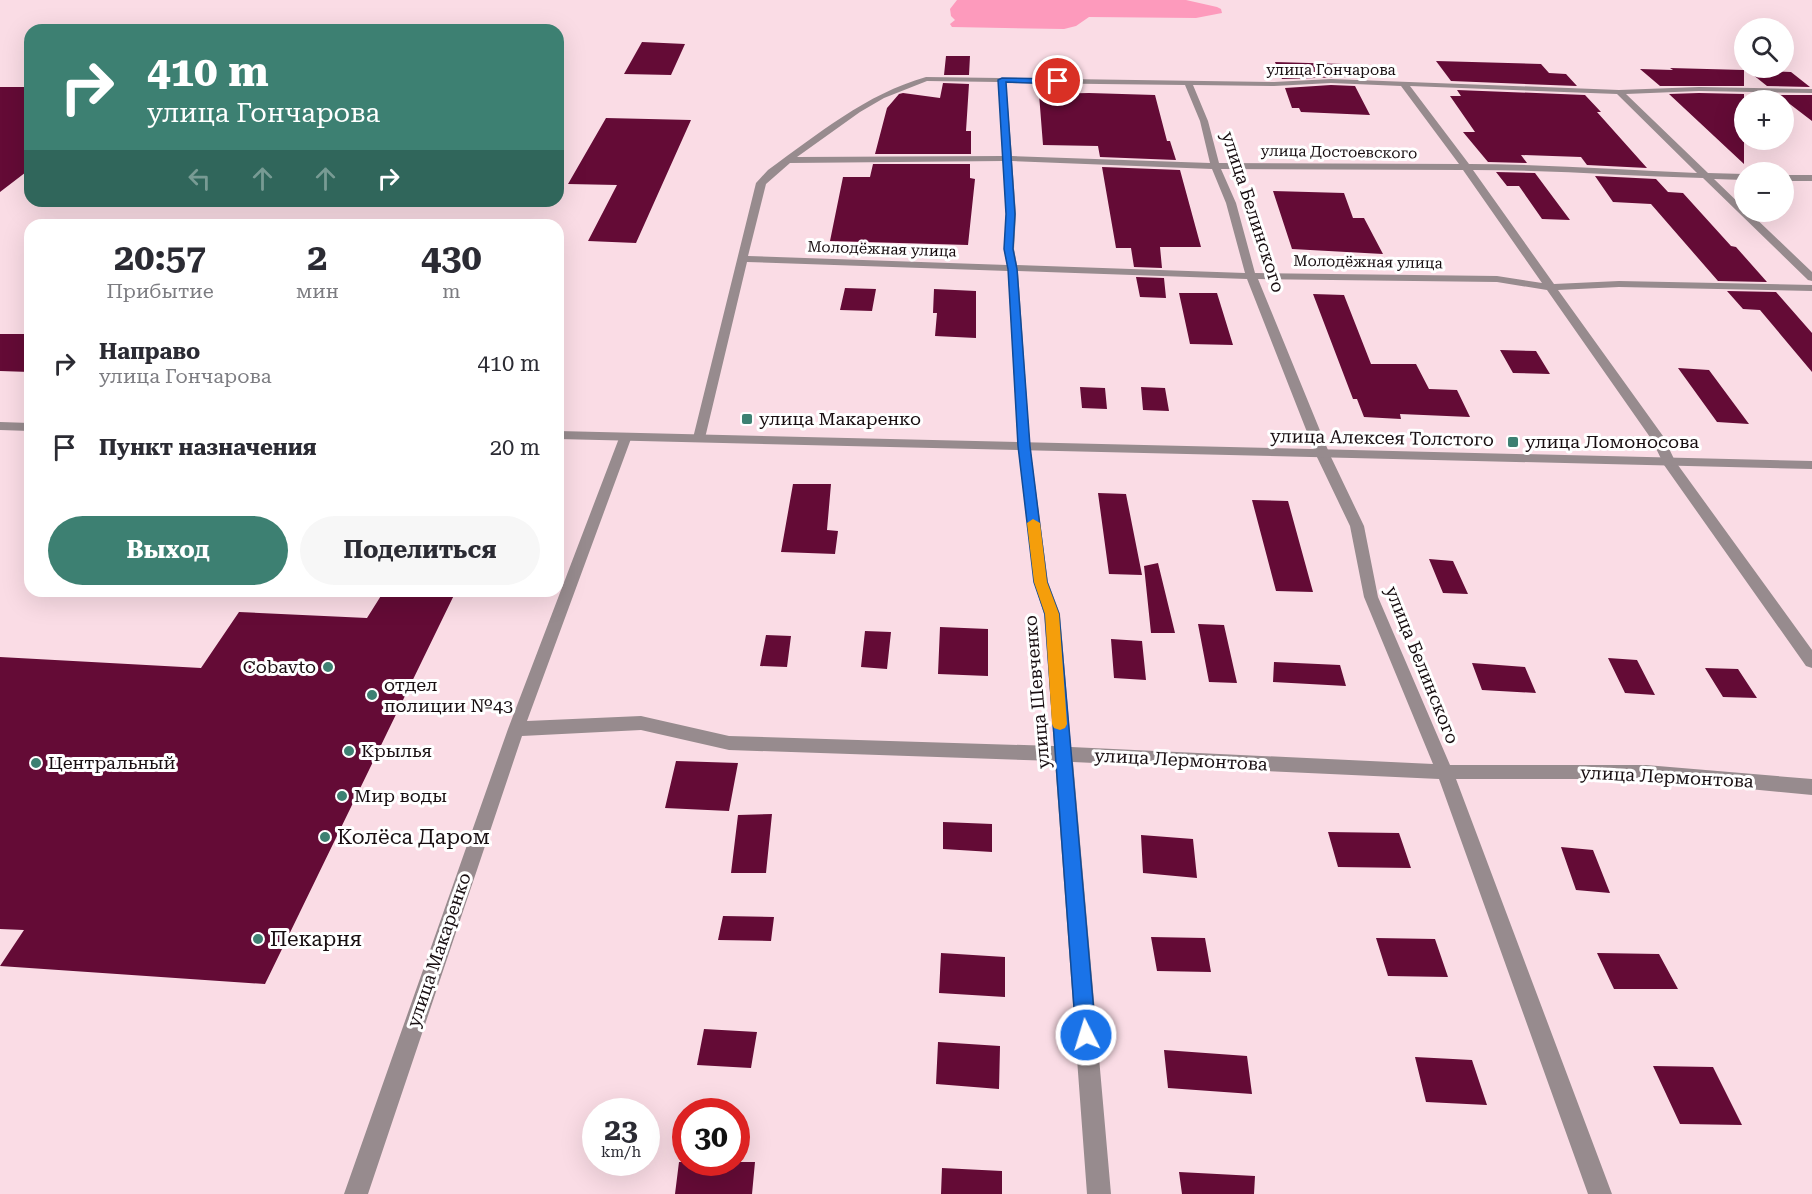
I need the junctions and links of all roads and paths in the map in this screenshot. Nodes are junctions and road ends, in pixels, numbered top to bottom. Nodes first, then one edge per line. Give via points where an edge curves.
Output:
1 (1002, 80) junction
2 (1188, 83) junction
3 (1404, 84) junction
4 (1812, 91) edge
5 (1619, 92) junction
6 (1005, 158) junction
7 (789, 160) junction
8 (1215, 166) junction
9 (1467, 168) junction
10 (1706, 176) junction
11 (1734, 177) edge
12 (1794, 178) edge
13 (1812, 178) edge
14 (743, 259) junction
15 (1013, 269) junction
16 (1251, 276) junction
17 (1812, 278) edge
18 (1550, 287) junction
19 (1812, 288) edge
20 (0, 426) edge
21 (24, 427) edge
22 (564, 435) edge
23 (626, 436) junction
24 (699, 438) junction
25 (1024, 446) junction
26 (1323, 456) junction
27 (1670, 462) junction
28 (1812, 465) edge
29 (1812, 662) edge
30 (516, 729) junction
31 (1062, 754) junction
32 (1445, 772) junction
33 (1812, 787) edge
34 (356, 1194) edge
35 (1099, 1194) edge
36 (1600, 1194) edge

1 - 2 street, улица Гончарова
1 - 6 street, улица Шевченко
1 - 7 street, улица Гончарова via 926,79 857,110
2 - 3 street, улица Гончарова
2 - 8 street, улица Белинского via 1204,121
3 - 5 street, улица Гончарова
3 - 9 street
4 - 5 street, улица Гончарова
5 - 10 street
6 - 7 street, улица Достоевского
6 - 8 street, улица Достоевского
6 - 15 street, улица Шевченко
7 - 14 street via 761,183
8 - 9 street, улица Достоевского
8 - 16 street, улица Белинского via 1231,203
9 - 10 street, улица Достоевского via 1548,167
9 - 18 street
10 - 11 street, улица Достоевского
10 - 17 street
12 - 13 street
14 - 15 street, Молодёжная улица
14 - 24 street
15 - 16 street, Молодёжная улица
15 - 25 street, улица Шевченко
16 - 18 street, Молодёжная улица via 1497,279
16 - 26 street, улица Белинского
18 - 19 street, Молодёжная улица via 1619,284
18 - 27 street via 1658,439
20 - 21 street
22 - 23 street
23 - 24 street, улица Алексея Толстого
23 - 30 street, улица Макаренко
24 - 25 street, улица Алексея Толстого
25 - 26 street, улица Алексея Толстого
25 - 31 street, улица Шевченко via 1041,582 1052,614
26 - 27 street, улица Алексея Толстого
26 - 32 street, улица Белинского via 1357,526 1371,597
27 - 28 street, улица Алексея Толстого
27 - 29 street
30 - 31 street, улица Лермонтова via 641,723 729,743
30 - 34 street, улица Макаренко
31 - 32 street, улица Лермонтова
31 - 35 street, улица Шевченко
32 - 33 street, улица Лермонтова via 1646,772
32 - 36 street, улица Белинского

